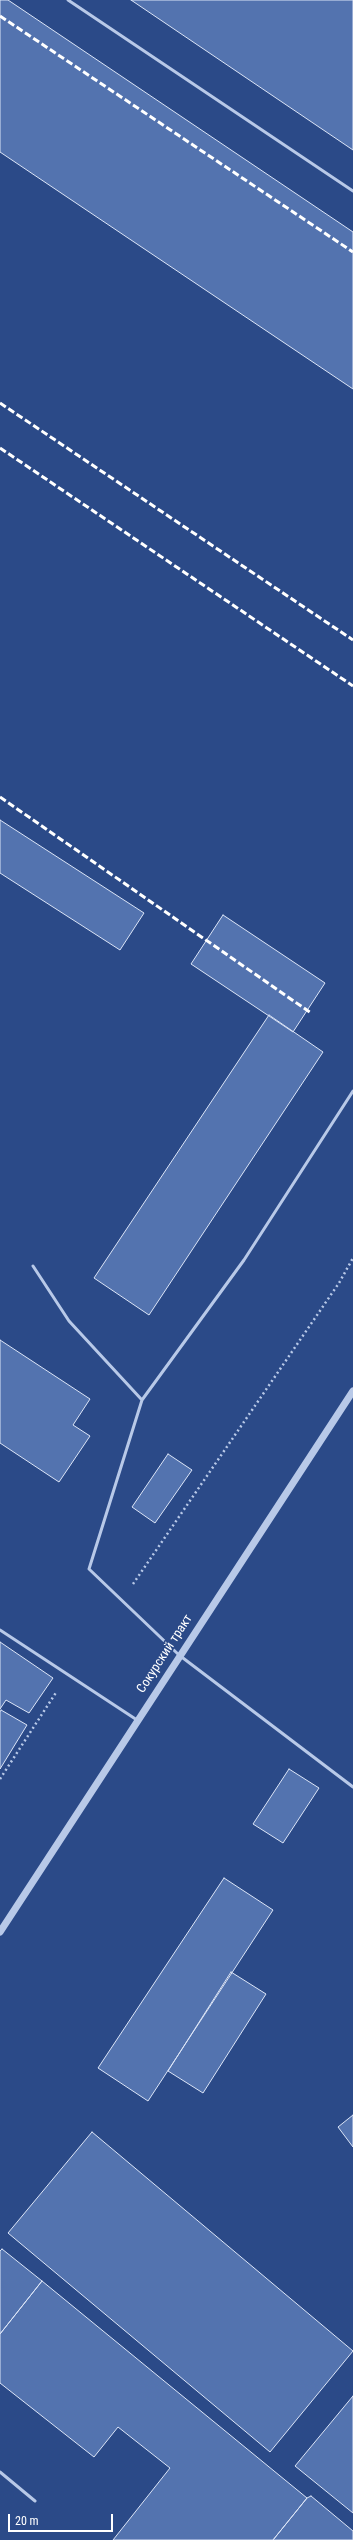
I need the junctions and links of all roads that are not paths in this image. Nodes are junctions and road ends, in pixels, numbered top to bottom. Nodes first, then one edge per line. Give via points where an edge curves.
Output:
1 (68, 0) edge
2 (353, 192) edge
3 (353, 1091) edge
4 (33, 1266) dead end
5 (353, 1391) edge
6 (142, 1400) junction
7 (0, 1630) edge
8 (179, 1655) junction
9 (137, 1720) junction
10 (353, 1787) edge
11 (0, 1932) edge
12 (0, 2472) edge
13 (35, 2501) dead end

1 - 2 lane
3 - 6 lane via 244,1260
4 - 6 lane via 69,1321
5 - 8 street, Сокурский тракт
6 - 8 lane via 89,1569
7 - 9 lane
8 - 9 street, Сокурский тракт
8 - 10 lane
9 - 11 street, Сокурский тракт
12 - 13 lane

